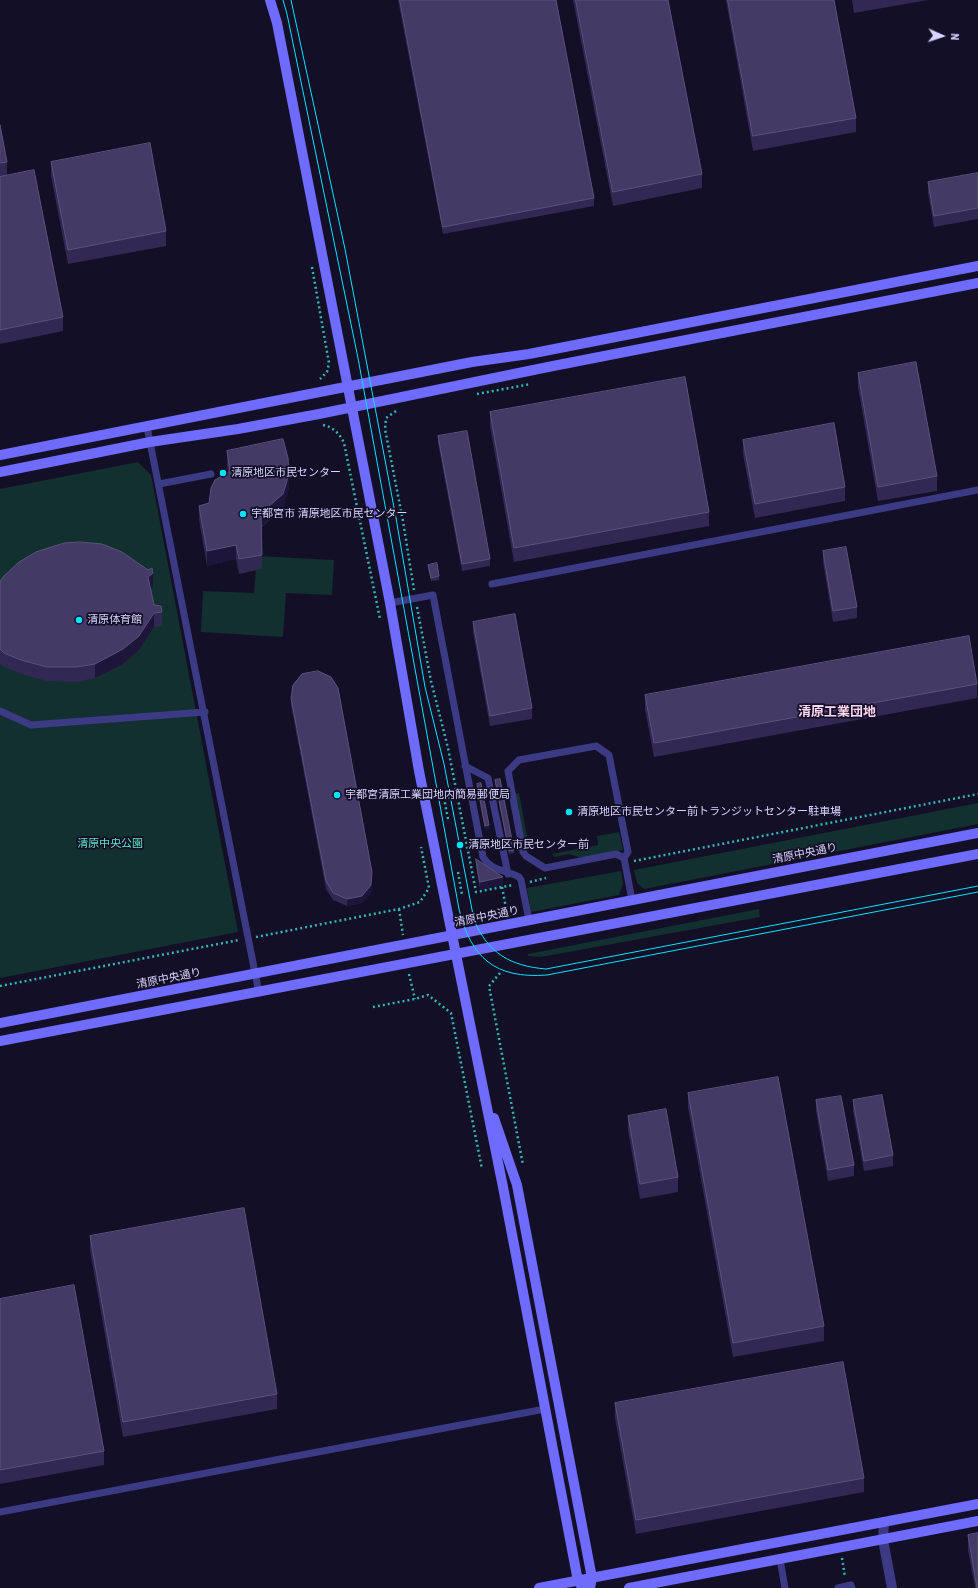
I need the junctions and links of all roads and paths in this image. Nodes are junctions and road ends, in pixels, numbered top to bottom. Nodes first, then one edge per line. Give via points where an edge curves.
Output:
1 (270, 0) edge
2 (978, 266) edge
3 (978, 283) edge
4 (347, 387) junction
5 (352, 408) junction
6 (317, 425) dead end
7 (147, 427) junction
8 (150, 442) junction
9 (0, 456) edge
10 (0, 472) edge
11 (211, 474) dead end
12 (159, 484) junction
13 (978, 490) edge
14 (492, 584) dead end
15 (390, 604) junction
16 (380, 620) dead end
17 (0, 711) edge
18 (205, 712) junction
19 (465, 766) junction
20 (978, 794) edge
21 (457, 796) dead end
22 (448, 819) dead end
23 (978, 833) edge
24 (421, 844) dead end
25 (978, 854) edge
26 (625, 860) junction
27 (458, 872) dead end
28 (508, 874) junction
29 (550, 878) dead end
30 (521, 883) junction
31 (502, 887) junction
32 (476, 892) dead end
33 (462, 895) dead end
34 (632, 900) junction
35 (399, 910) junction
36 (507, 916) dead end
37 (529, 920) junction
38 (403, 935) dead end
39 (452, 936) junction
40 (248, 939) junction
41 (456, 954) junction
42 (409, 973) dead end
43 (500, 973) dead end
44 (255, 974) junction
45 (0, 986) edge
46 (259, 993) junction
47 (415, 999) junction
48 (373, 1007) dead end
49 (0, 1023) edge
50 (0, 1041) edge
51 (481, 1078) junction
52 (482, 1169) dead end
53 (524, 1169) dead end
54 (546, 1409) junction
55 (978, 1504) edge
56 (0, 1512) edge
57 (978, 1521) edge
58 (884, 1522) junction
59 (882, 1540) junction
60 (840, 1548) junction
61 (780, 1559) junction
62 (845, 1575) dead end
63 (591, 1583) edge
64 (581, 1584) edge
65 (648, 1586) edge
66 (539, 1588) edge
67 (629, 1588) edge
68 (785, 1588) edge
69 (838, 1588) edge
70 (852, 1588) edge
71 (892, 1588) edge

1 - 4 street via 277,24
2 - 4 street
3 - 5 street
4 - 5 street
4 - 7 street
5 - 8 street
5 - 15 street
6 - 16 path via 332,428 341,436 344,443
7 - 8 lane
7 - 9 street
8 - 10 street
8 - 12 lane
11 - 12 lane
12 - 18 lane
13 - 14 lane
15 - 19 lane via 433,595
15 - 39 street via 419,771
17 - 18 lane via 30,725
18 - 40 lane
19 - 28 lane via 488,778
19 - 28 lane via 483,857 493,869
20 - 26 path
21 - 22 path via 444,798
23 - 34 street, 清原中央通り
24 - 35 path via 429,888 420,902
25 - 41 street
26 - 26 lane via 616,854 545,868 526,856 523,852 508,771 519,760 596,746 609,755 628,852
26 - 34 lane
27 - 33 path
28 - 30 lane via 519,877
29 - 30 path
30 - 31 path
30 - 37 lane
31 - 32 path
31 - 36 path
34 - 37 street, 清原中央通り
35 - 38 path
35 - 40 path
37 - 39 street, 清原中央通り
39 - 41 street
39 - 44 street, 清原中央通り
40 - 44 lane
40 - 45 path
41 - 46 street
41 - 51 street
42 - 47 path
43 - 53 path via 489,986
44 - 46 lane
44 - 49 street, 清原中央通り
46 - 50 street
47 - 48 path
47 - 52 path via 428,995 451,1013
51 - 54 street
51 - 63 street via 517,1185
54 - 56 lane
54 - 64 street
55 - 58 street
57 - 59 street
58 - 59 street
58 - 63 street
59 - 60 street
59 - 71 street
60 - 61 street
60 - 62 path
61 - 65 street
61 - 68 lane
63 - 64 street
64 - 66 street
65 - 67 street
69 - 70 lane via 851,1585

